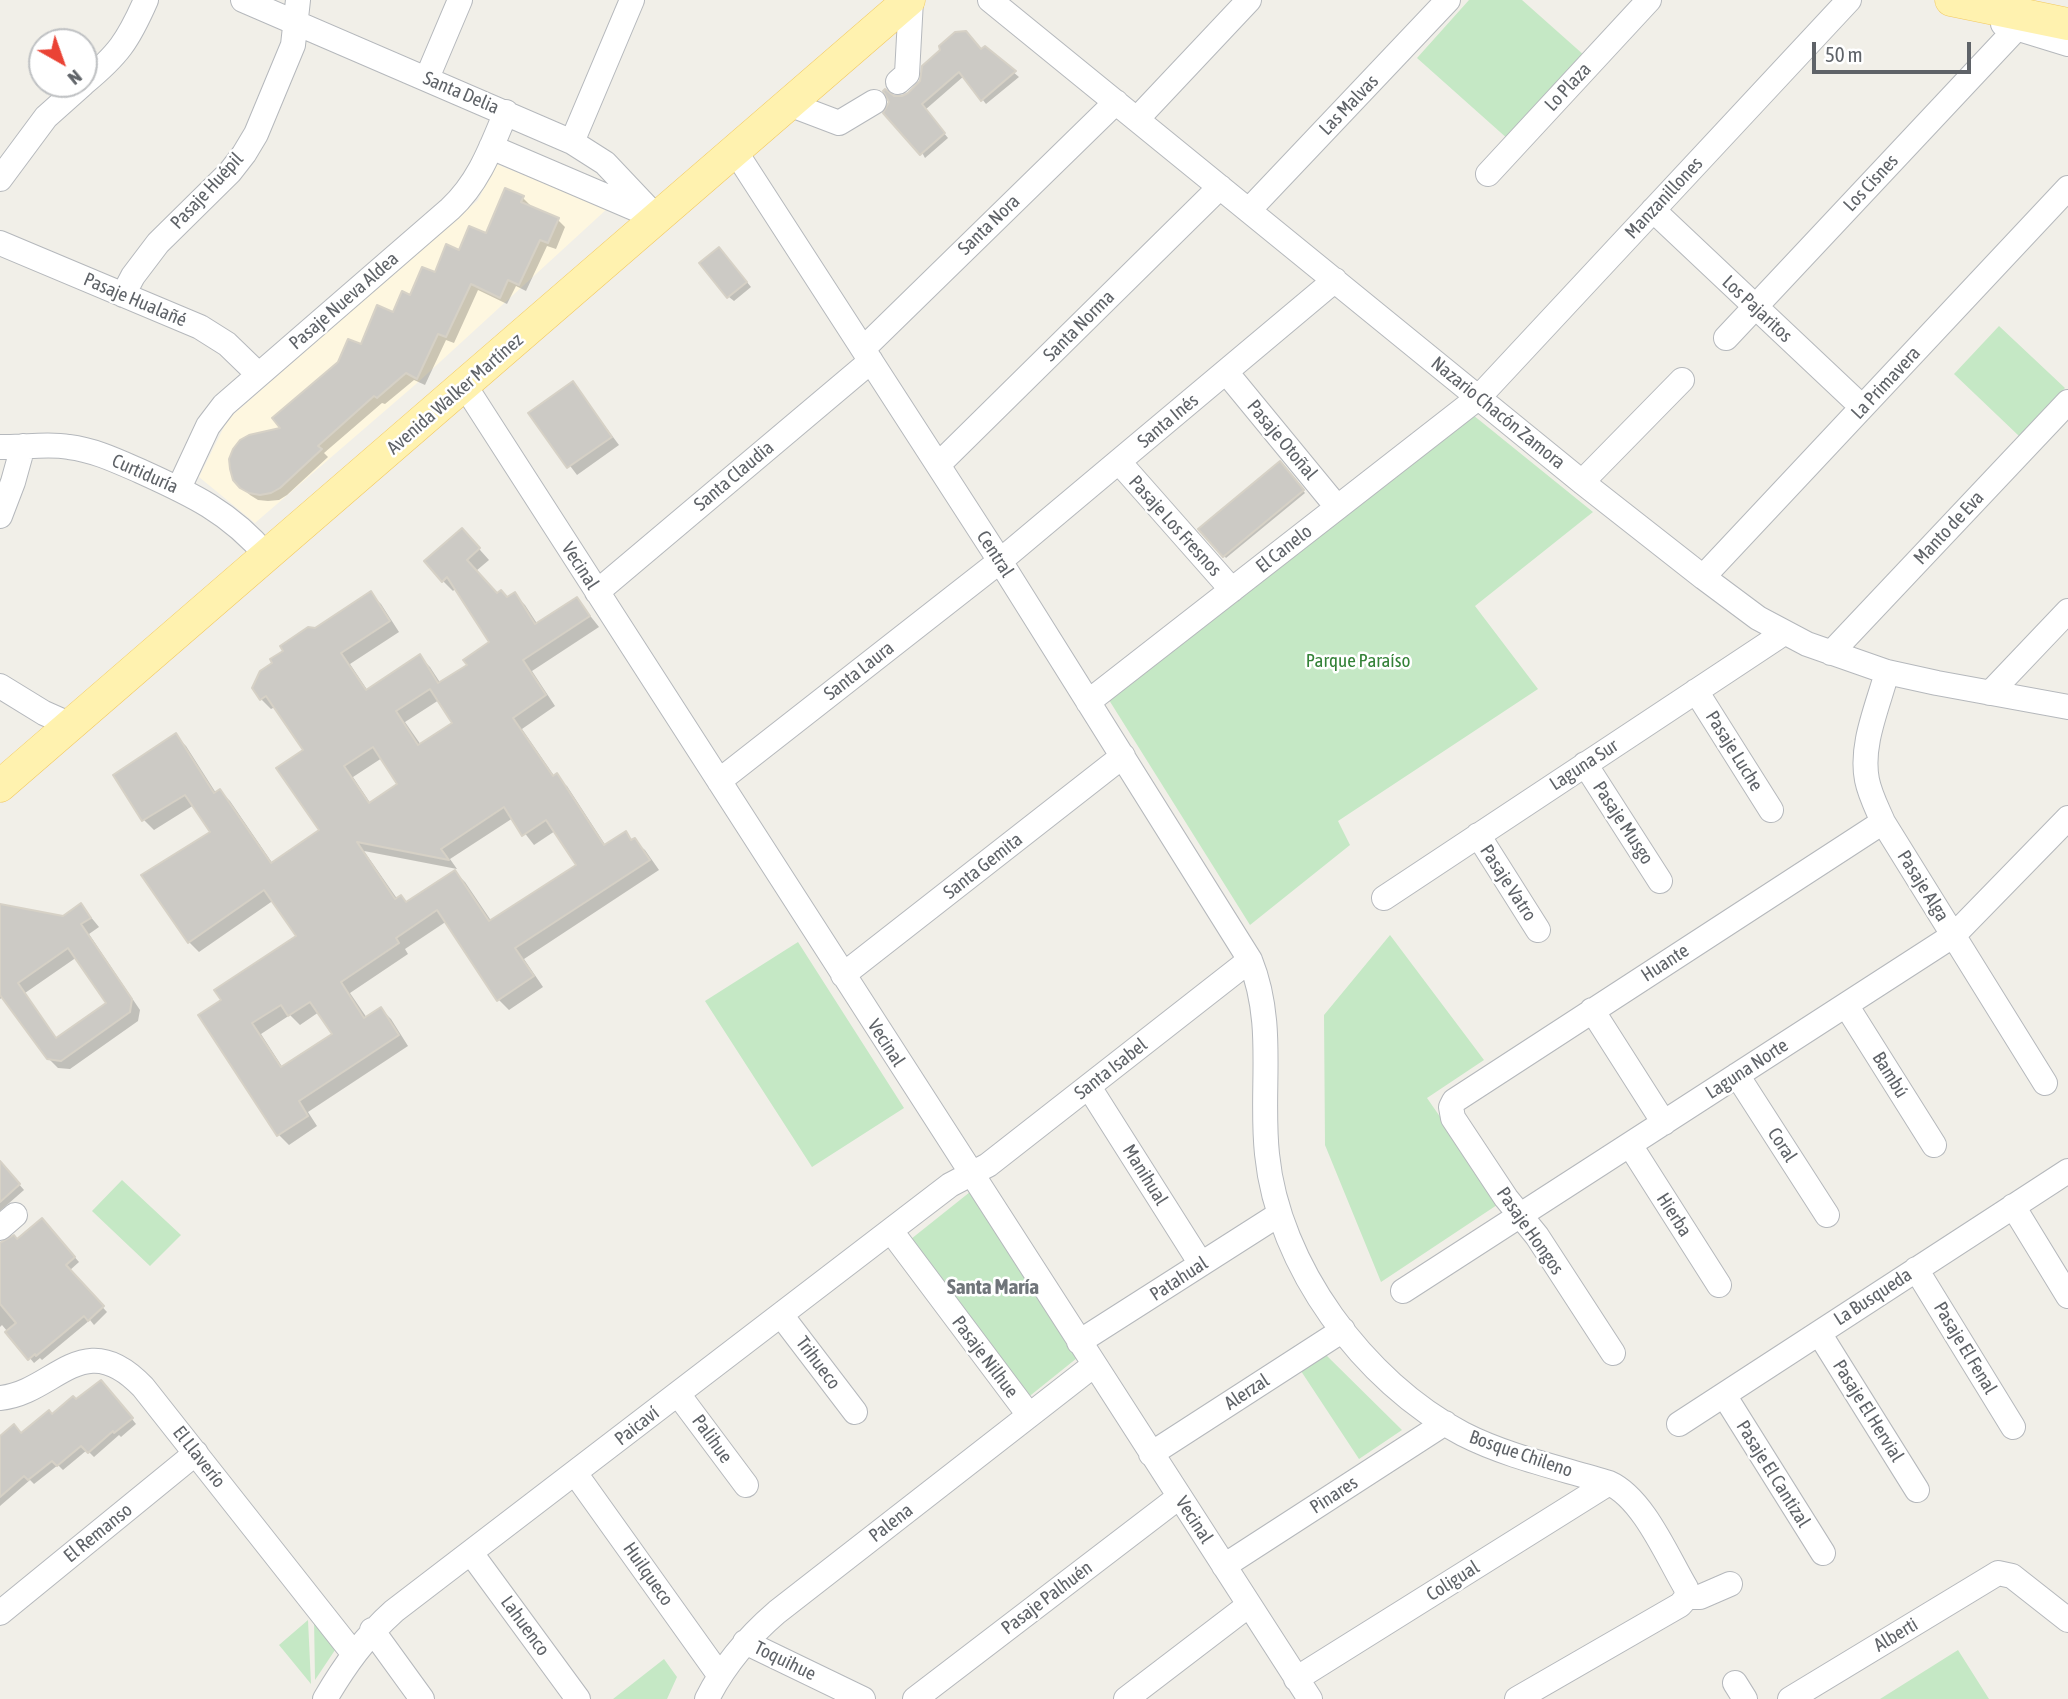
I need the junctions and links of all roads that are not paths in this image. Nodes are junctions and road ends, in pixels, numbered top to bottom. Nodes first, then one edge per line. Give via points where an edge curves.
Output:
1 (146, 0) edge
2 (243, 0) edge
3 (460, 0) edge
4 (632, 0) edge
5 (910, 0) edge
6 (990, 0) edge
7 (1249, 0) edge
8 (1448, 0) edge
9 (1649, 0) edge
10 (1849, 0) edge
11 (1933, 0) edge
12 (1951, 0) edge
13 (297, 11) edge
14 (2068, 24) edge
15 (2017, 29) junction
16 (2068, 44) edge
17 (98, 71) edge
18 (427, 78) junction
19 (898, 82) dead end
20 (67, 98) edge
21 (874, 102) dead end
22 (1116, 102) junction
23 (789, 104) junction
24 (506, 112) junction
25 (1137, 119) junction
26 (572, 142) junction
27 (491, 147) junction
28 (735, 151) junction
29 (1488, 174) dead end
30 (0, 179) edge
31 (1220, 187) junction
32 (2068, 188) edge
33 (1249, 210) junction
34 (1653, 210) junction
35 (657, 218) junction
36 (0, 243) edge
37 (1335, 280) junction
38 (123, 295) junction
39 (1755, 306) junction
40 (1726, 338) dead end
41 (867, 355) junction
42 (1226, 372) junction
43 (258, 374) junction
44 (1682, 380) dead end
45 (465, 386) junction
46 (1479, 397) junction
47 (2068, 402) edge
48 (1863, 407) junction
49 (11, 447) edge
50 (1119, 462) junction
51 (938, 465) junction
52 (1582, 482) junction
53 (179, 488) junction
54 (1337, 507) junction
55 (0, 516) edge
56 (267, 556) junction
57 (1000, 561) junction
58 (1703, 577) junction
59 (1232, 590) junction
60 (597, 592) junction
61 (2068, 611) edge
62 (1784, 633) junction
63 (1831, 653) junction
64 (1887, 672) junction
65 (0, 686) edge
66 (1696, 691) junction
67 (1990, 692) junction
68 (1088, 702) junction
69 (2068, 707) edge
70 (71, 725) junction
71 (1123, 756) junction
72 (1585, 764) junction
73 (719, 781) junction
74 (0, 786) edge
75 (1771, 810) dead end
76 (2068, 818) edge
77 (1883, 822) junction
78 (1478, 835) junction
79 (1660, 881) dead end
80 (1384, 898) dead end
81 (1538, 930) dead end
82 (1954, 935) junction
83 (1250, 960) junction
84 (843, 975) junction
85 (1846, 1004) junction
86 (1592, 1010) junction
87 (1737, 1075) junction
88 (2045, 1083) dead end
89 (1089, 1087) junction
90 (1451, 1107) joint
91 (1664, 1123) junction
92 (1934, 1144) dead end
93 (1630, 1145) junction
94 (2068, 1171) edge
95 (971, 1174) junction
96 (2013, 1206) junction
97 (1279, 1215) junction
98 (1827, 1215) dead end
99 (1520, 1216) junction
100 (891, 1231) junction
101 (1201, 1264) junction
102 (1916, 1269) junction
103 (1719, 1285) dead end
104 (1403, 1291) dead end
105 (2068, 1296) edge
106 (782, 1315) junction
107 (1343, 1330) junction
108 (1819, 1333) junction
109 (1079, 1342) junction
110 (1613, 1353) dead end
111 (1094, 1365) junction
112 (678, 1394) junction
113 (1724, 1395) junction
114 (0, 1398) edge
115 (855, 1412) dead end
116 (1029, 1415) junction
117 (1445, 1423) junction
118 (1679, 1424) dead end
119 (2013, 1427) dead end
120 (196, 1453) junction
121 (1151, 1454) junction
122 (575, 1473) junction
123 (1609, 1483) junction
124 (746, 1485) dead end
125 (1917, 1490) dead end
126 (1179, 1497) junction
127 (471, 1553) junction
128 (1823, 1553) dead end
129 (1224, 1566) junction
130 (1730, 1584) dead end
131 (1687, 1597) junction
132 (1249, 1605) junction
133 (0, 1613) edge
134 (2068, 1620) edge
135 (372, 1630) junction
136 (746, 1642) junction
137 (353, 1653) junction
138 (720, 1676) junction
139 (1303, 1689) edge
140 (325, 1699) edge
141 (422, 1699) edge
142 (578, 1699) edge
143 (706, 1699) edge
144 (863, 1699) edge
145 (915, 1699) edge
146 (1126, 1699) edge
147 (1517, 1699) edge
148 (1790, 1699) edge

1 - 17 street via 122,47
2 - 13 street, Santa Delia
3 - 18 street
4 - 26 street
5 - 19 street via 906,74
5 - 23 main road, Avenida Walker Martínez
6 - 22 street, Nazario Chacón Zamora
7 - 25 street
8 - 33 street, Las Malvas
9 - 29 street, Lo Plaza
10 - 34 street, Manzanillones
11 - 15 street
12 - 14 main road
13 - 18 street, Santa Delia
13 - 38 street, Pasaje Huépil via 293,45 244,153 158,243
15 - 16 street
15 - 39 street, Los Cisnes
18 - 24 street, Santa Delia
20 - 30 street via 46,117
21 - 23 street via 839,123
22 - 25 street, Nazario Chacón Zamora
22 - 41 street, Santa Nora
23 - 28 main road, Avenida Walker Martínez
24 - 26 street, Santa Delia
24 - 27 street, Pasaje Nueva Aldea
25 - 31 street, Nazario Chacón Zamora
26 - 35 street, Santa Delia via 605,163
27 - 35 street
27 - 43 street, Pasaje Nueva Aldea via 459,201
28 - 35 main road, Avenida Walker Martínez
28 - 41 street, Central
31 - 33 street, Nazario Chacón Zamora
31 - 51 street, Santa Norma
32 - 48 street, La Primavera
33 - 37 street, Nazario Chacón Zamora
34 - 39 street, Los Pajaritos
34 - 46 street, Manzanillones
35 - 45 main road, Avenida Walker Martínez
36 - 38 street, Pasaje Hualañé
37 - 42 street, Santa Inés
37 - 46 street, Nazario Chacón Zamora
38 - 43 street, Pasaje Hualañé via 214,335
39 - 40 street, Los Cisnes
39 - 48 street, Los Pajaritos
41 - 51 street, Central
41 - 60 street, Santa Claudia
42 - 50 street, Santa Inés
42 - 54 street, Pasaje Otoñal
43 - 53 street, Pasaje Nueva Aldea via 215,414
44 - 52 street
45 - 56 main road, Avenida Walker Martínez
45 - 60 street, Vecinal
46 - 52 street, Nazario Chacón Zamora
46 - 54 street, El Canelo
47 - 63 street, Manto de Eva
48 - 58 street, La Primavera
49 - 53 street, Curtiduría via 53,445 86,450
49 - 55 street via 13,482
50 - 57 street, Santa Inés
50 - 59 street, Pasaje Los Fresnos
51 - 57 street, Central
52 - 58 street, Nazario Chacón Zamora
53 - 56 street, Curtiduría via 229,517
54 - 59 street, El Canelo
56 - 70 main road, Avenida Walker Martínez
57 - 68 street, Central
57 - 73 street, Santa Laura
58 - 62 street, Nazario Chacón Zamora
59 - 68 street, El Canelo
60 - 73 street, Vecinal
61 - 67 street
62 - 63 street, Nazario Chacón Zamora
62 - 66 street, Laguna Sur
63 - 64 street, Nazario Chacón Zamora
64 - 67 street, Nazario Chacón Zamora
64 - 77 street, Pasaje Alga via 1865,762 1870,793
65 - 70 street
66 - 72 street, Laguna Sur
66 - 75 street, Pasaje Luche
67 - 69 street, Nazario Chacón Zamora
68 - 71 street, Central
70 - 74 main road, Avenida Walker Martínez
71 - 83 street, Central
71 - 84 street, Santa Gemita
72 - 78 street, Laguna Sur
72 - 79 street, Pasaje Musgo
73 - 84 street, Vecinal
76 - 82 street, Laguna Norte
77 - 82 street, Pasaje Alga
77 - 86 street, Huante
78 - 80 street, Laguna Sur
78 - 81 street, Pasaje Vatro
82 - 85 street, Laguna Norte
82 - 88 street, Pasaje Alga
83 - 89 street, Santa Isabel
83 - 97 street, Bosque Chileno via 1264,1008 1266,1147
84 - 95 street, Vecinal
85 - 87 street, Laguna Norte
85 - 92 street, Bambú
86 - 90 street, Huante via 1458,1097
86 - 91 street
87 - 91 street, Laguna Norte
87 - 98 street, Coral
89 - 95 street, Santa Isabel
89 - 101 street, Manihual
90 - 99 street, Pasaje Hongos via 1453,1118
91 - 93 street, Laguna Norte
93 - 99 street, Laguna Norte
93 - 103 street, Hierba
94 - 96 street, La Busqueda
95 - 100 street, Paicaví
95 - 109 street, Vecinal
96 - 102 street, La Busqueda
96 - 105 street
97 - 101 street, Patahual
97 - 107 street, Bosque Chileno via 1301,1267
99 - 104 street, Laguna Norte
99 - 110 street, Pasaje Hongos
100 - 106 street, Paicaví
100 - 116 street, Pasaje Nilhue
101 - 109 street, Patahual
102 - 108 street, La Busqueda
102 - 119 street, Pasaje El Fenal
106 - 112 street, Paicaví
106 - 115 street, Trihueco
107 - 117 street, Bosque Chileno via 1396,1386
107 - 121 street, Alerzal
108 - 113 street, La Busqueda
108 - 125 street, Pasaje El Hervial
109 - 111 street, Vecinal
111 - 116 street, Palena
111 - 121 street, Vecinal
112 - 122 street, Paicaví
112 - 124 street, Palihue
113 - 118 street, La Busqueda
113 - 128 street, Pasaje El Cantizal
114 - 120 street, El Llaverío via 22,1392 70,1366 107,1364 136,1380
116 - 136 street, Palena via 777,1612
117 - 123 street, Bosque Chileno via 1484,1443
117 - 129 street, Pinares
120 - 133 street, El Remanso
120 - 137 street, El Llaverío
121 - 126 street, Vecinal
122 - 127 street, Paicaví
122 - 138 street, Huilqueco
123 - 131 street, Bosque Chileno via 1639,1507
123 - 139 street, Coligual
126 - 129 street, Vecinal
126 - 145 street, Pasaje Palhuén
127 - 135 street, Paicaví
127 - 142 street, Lahuenco
129 - 132 street, Vecinal
130 - 131 street
131 - 147 street
132 - 139 street, Vecinal
132 - 146 street
134 - 148 street, Alberti via 2002,1573
135 - 137 street, Paicaví
135 - 141 street
136 - 138 street, Palena
136 - 144 street, Toquihue
137 - 140 street, Paicaví
138 - 143 street, Palena

